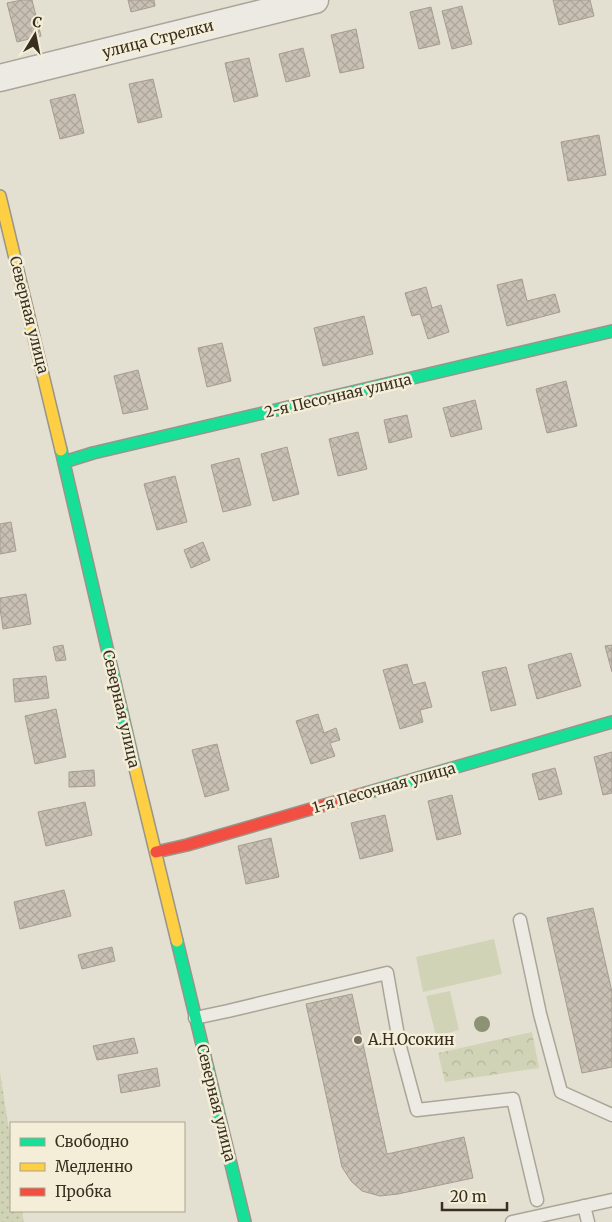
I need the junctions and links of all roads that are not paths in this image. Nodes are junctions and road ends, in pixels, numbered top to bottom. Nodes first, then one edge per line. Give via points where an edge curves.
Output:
1 (315, 0) edge
2 (0, 78) edge
3 (0, 196) edge
4 (612, 331) edge
5 (64, 462) junction
6 (612, 722) edge
7 (156, 852) junction
8 (520, 920) dead end
9 (195, 1018) junction
10 (612, 1115) edge
11 (537, 1200) dead end
12 (612, 1200) edge
13 (584, 1206) junction
14 (245, 1222) edge
15 (512, 1222) edge
16 (588, 1222) edge

1 - 2 street, улица Стрелки
3 - 5 main road, Северная улица
4 - 5 main road, 2-я Песочная улица
5 - 7 main road, Северная улица
6 - 7 main road, 1-я Песочная улица
7 - 9 main road, Северная улица
8 - 10 lane via 561,1092
9 - 11 lane via 387,973 400,1047 416,1110 513,1099
9 - 14 main road, Северная улица
12 - 13 lane
13 - 15 lane
13 - 16 lane

